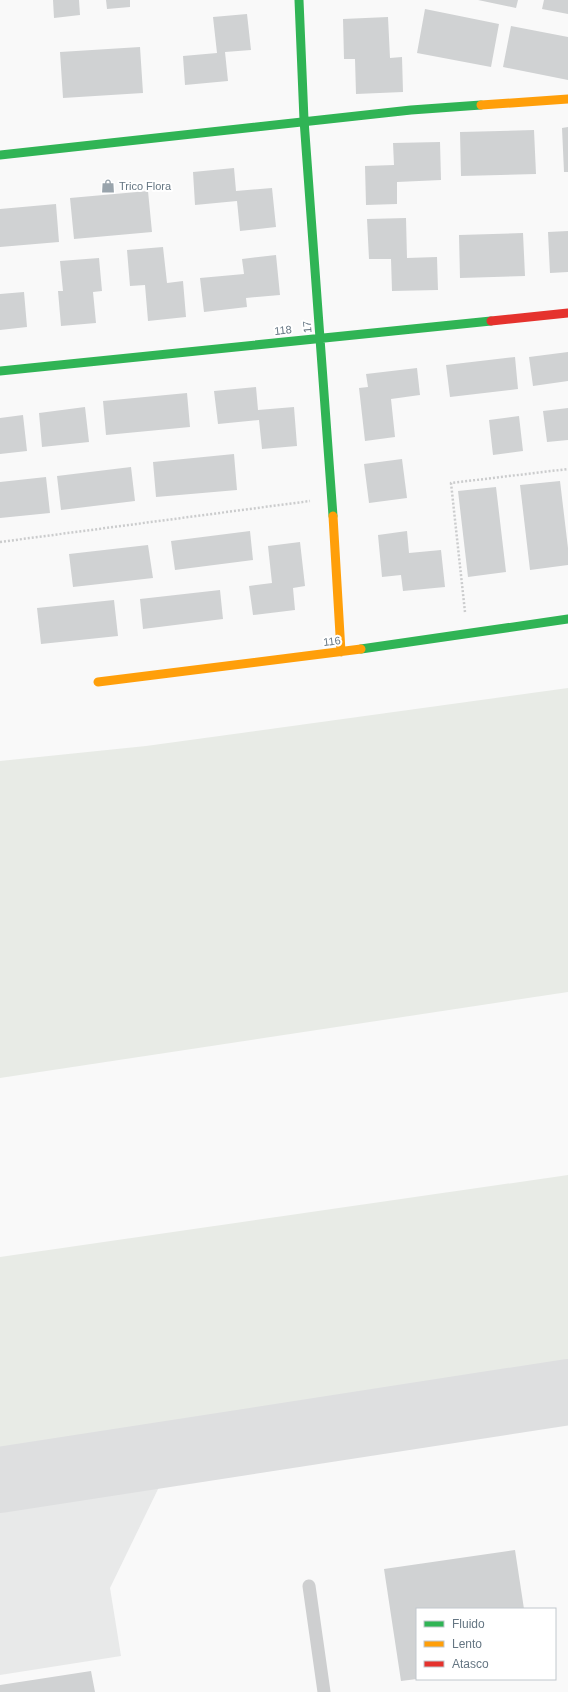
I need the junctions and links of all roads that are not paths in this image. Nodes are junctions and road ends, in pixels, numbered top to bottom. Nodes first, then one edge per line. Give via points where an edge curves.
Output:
1 (300, 0) edge
2 (568, 99) edge
3 (304, 120) junction
4 (0, 155) edge
5 (568, 313) edge
6 (320, 339) junction
7 (0, 370) edge
8 (568, 619) edge
9 (341, 652) junction
10 (98, 682) dead end
11 (309, 1586) dead end
12 (324, 1692) edge

1 - 3 street, 17
2 - 3 street
3 - 4 street
3 - 6 street, 17
5 - 6 street, 118
6 - 7 street, 118
6 - 9 street, 17
8 - 9 street, 116
9 - 10 street, 116
11 - 12 lane

